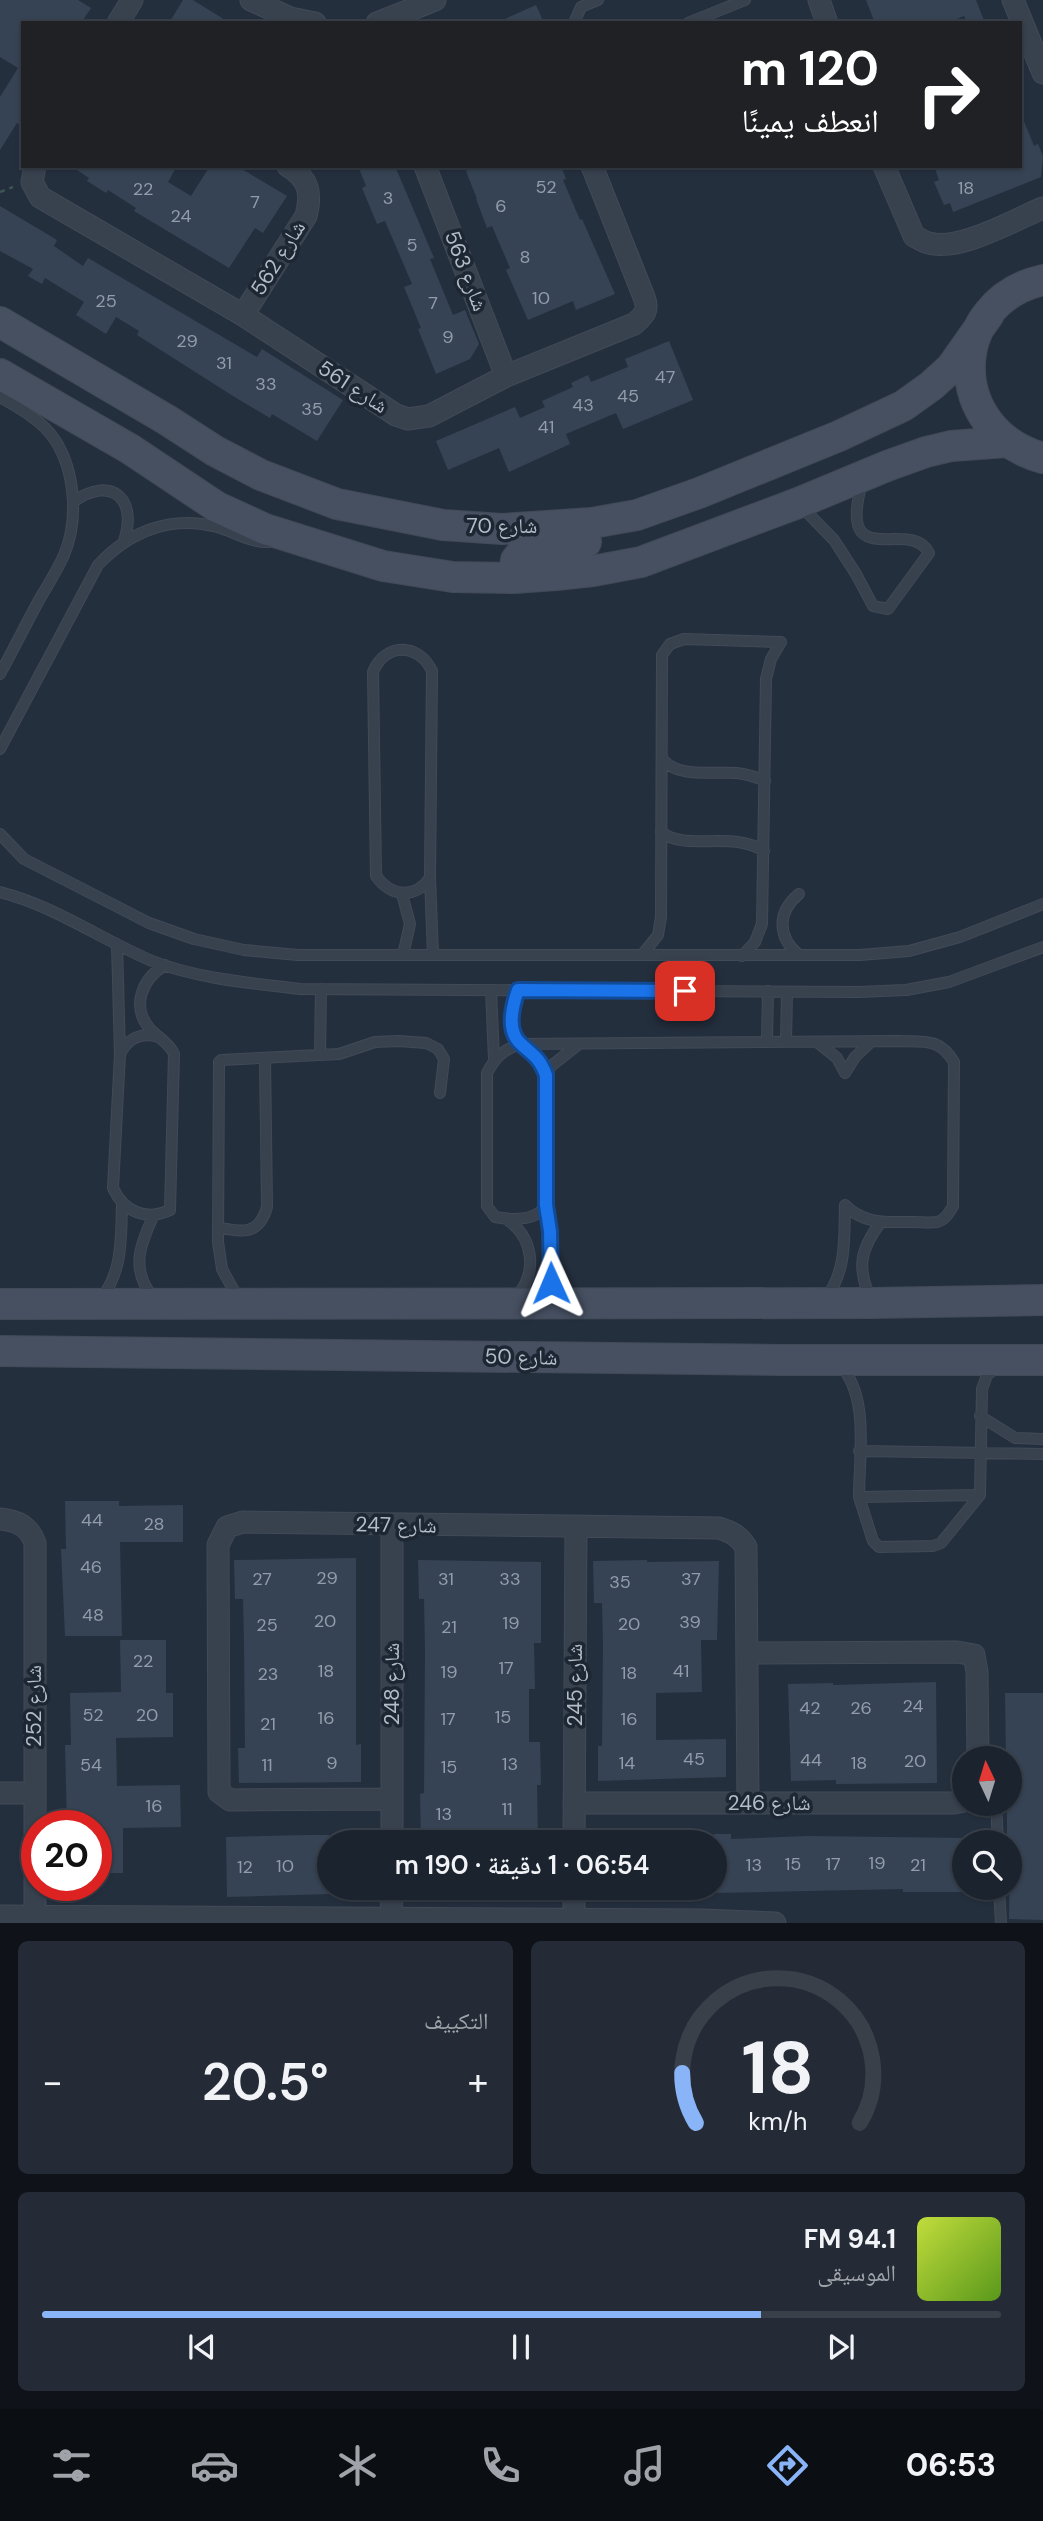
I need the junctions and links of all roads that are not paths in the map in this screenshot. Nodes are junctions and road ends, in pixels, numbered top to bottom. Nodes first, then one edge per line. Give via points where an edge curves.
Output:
1 (131, 0) edge
2 (251, 0) edge
3 (436, 0) edge
4 (598, 0) edge
5 (745, 0) edge
6 (819, 0) edge
7 (1013, 0) edge
8 (119, 21) edge
9 (305, 21) edge
10 (382, 21) edge
11 (575, 21) edge
12 (693, 21) edge
13 (826, 21) edge
14 (1022, 21) edge
15 (1022, 22) edge
16 (1043, 73) edge
17 (36, 168) edge
18 (290, 168) edge
19 (426, 168) edge
20 (593, 168) edge
21 (885, 168) edge
22 (1043, 208) edge
23 (1043, 281) edge
24 (989, 314) junction
25 (243, 315) junction
26 (0, 322) edge
27 (0, 374) edge
28 (506, 376) junction
29 (0, 397) edge
30 (1029, 456) edge
31 (863, 476) junction
32 (73, 502) junction
33 (799, 503) junction
34 (637, 515) junction
35 (124, 541) junction
36 (298, 541) junction
37 (514, 578) junction
38 (0, 674) edge
39 (0, 749) edge
40 (662, 758) junction
41 (765, 781) junction
42 (661, 832) junction
43 (0, 834) edge
44 (764, 851) junction
45 (430, 878) junction
46 (0, 892) edge
47 (402, 894) junction
48 (799, 894) dead end
49 (1043, 904) edge
50 (117, 944) junction
51 (1043, 947) edge
52 (403, 955) junction
53 (433, 955) junction
54 (642, 955) junction
55 (799, 955) junction
56 (742, 956) junction
57 (165, 965) junction
58 (321, 989) junction
59 (491, 990) junction
60 (518, 990) junction
61 (768, 992) junction
62 (788, 992) junction
63 (161, 1038) junction
64 (872, 1041) junction
65 (767, 1042) junction
66 (786, 1042) junction
67 (817, 1042) junction
68 (520, 1044) junction
69 (579, 1044) junction
70 (120, 1054) junction
71 (320, 1055) junction
72 (265, 1058) junction
73 (494, 1059) junction
74 (546, 1075) junction
75 (440, 1093) dead end
76 (122, 1203) junction
77 (546, 1205) junction
78 (154, 1215) junction
79 (506, 1219) junction
80 (881, 1222) junction
81 (218, 1227) junction
82 (1043, 1300) edge
83 (551, 1303) junction
84 (822, 1303) junction
85 (873, 1303) junction
86 (0, 1304) edge
87 (97, 1304) junction
88 (160, 1304) junction
89 (240, 1304) junction
90 (510, 1304) junction
91 (0, 1351) edge
92 (834, 1360) junction
93 (1011, 1360) junction
94 (1043, 1360) edge
95 (980, 1416) junction
96 (1043, 1439) edge
97 (859, 1451) junction
98 (980, 1452) junction
99 (1043, 1454) edge
100 (980, 1495) junction
101 (859, 1497) junction
102 (0, 1519) edge
103 (392, 1525) junction
104 (576, 1527) junction
105 (747, 1653) junction
106 (978, 1746) edge
107 (0, 1793) edge
108 (34, 1793) junction
109 (392, 1799) junction
110 (574, 1803) junction
111 (747, 1803) junction
112 (952, 1803) edge
113 (392, 1830) edge
114 (574, 1830) edge
115 (391, 1900) edge
116 (574, 1900) edge
117 (999, 1900) edge
118 (35, 1915) junction
119 (0, 1916) edge
120 (391, 1917) junction
121 (574, 1919) junction
122 (149, 1920) edge
123 (286, 1920) edge
124 (702, 1921) edge
125 (775, 1923) edge
126 (1000, 1923) edge

1 - 8 street
2 - 9 street
3 - 10 street
4 - 11 lane via 581,7
5 - 12 lane
6 - 13 street
7 - 14 street
15 - 16 street
17 - 25 street, شارع 561 via 32,182 40,197
18 - 25 street, شارع 562 via 309,189 306,216
19 - 28 street, شارع 563
20 - 28 street, شارع 561 via 648,306 646,313 634,324
21 - 22 street via 914,236 929,243 947,245 970,239
23 - 24 main road via 1021,288
24 - 30 main road via 975,341 972,392 991,428
24 - 34 main road, شارع 70 via 951,368 902,407 699,494
25 - 28 street, شارع 561 via 408,419 429,415
26 - 34 main road, شارع 70 via 215,451 261,475 337,504 443,525 502,529
27 - 36 main road via 130,449 217,507
29 - 32 lane via 55,439
30 - 31 main road via 951,446
31 - 33 main road
31 - 33 lane via 855,506 862,532 871,539 919,541 929,554 888,609 873,606 834,540
32 - 35 lane via 96,490 111,491 124,499 129,526
32 - 38 lane via 64,553
33 - 37 main road via 641,562
34 - 37 main road via 616,534 602,539 523,552 516,560
35 - 36 lane via 145,530 196,523 259,542
35 - 39 lane via 98,565
36 - 37 main road via 383,566 453,577
40 - 41 lane via 681,771 738,773
40 - 41 lane via 662,655 670,644 684,639 781,642 766,679
40 - 42 lane
41 - 44 lane
42 - 44 lane via 675,839 744,842
42 - 54 lane via 660,926 654,943
43 - 52 lane via 24,859 149,923 194,939 298,955
44 - 56 lane via 762,924 755,942
45 - 47 lane via 419,889
45 - 47 lane via 432,671 417,653 393,651 380,659 373,672 376,876 387,888
45 - 53 lane
46 - 50 lane via 77,922
47 - 52 lane via 410,924
48 - 55 lane via 782,919 785,940
49 - 55 lane via 960,937 909,951
50 - 57 lane
50 - 70 lane
51 - 62 lane via 949,982 906,990
52 - 53 lane
53 - 54 lane
54 - 56 lane
55 - 56 lane
57 - 58 lane via 228,980
57 - 63 lane via 149,977 140,1002 148,1026
58 - 59 lane
58 - 71 lane
59 - 60 lane
59 - 73 lane
60 - 61 lane
60 - 68 lane via 512,1025
61 - 62 lane
61 - 65 lane
62 - 66 lane
63 - 70 lane via 134,1038
63 - 78 lane via 174,1054 170,1210
64 - 67 lane
64 - 67 lane via 845,1073 837,1058
64 - 80 lane via 935,1042 954,1062 953,1206 937,1222
65 - 66 lane
65 - 69 lane
66 - 67 lane
68 - 69 lane
68 - 73 lane via 504,1049
68 - 74 lane via 538,1058
69 - 74 lane
70 - 76 lane via 113,1188
71 - 72 lane
71 - 75 lane via 375,1042 426,1043 444,1059
72 - 81 lane via 267,1207 256,1228
72 - 81 lane via 219,1062
73 - 79 lane via 487,1073 487,1206 495,1217
74 - 77 lane
76 - 78 lane via 137,1213
76 - 87 lane via 120,1256 113,1280
77 - 79 lane via 533,1217
77 - 83 lane
78 - 88 lane via 138,1262 142,1281
79 - 90 lane via 521,1232 531,1253 523,1290
80 - 84 lane via 866,1220 845,1205 843,1262
80 - 85 lane via 863,1252 864,1279
81 - 89 lane via 222,1269
82 - 85 main road
83 - 84 main road
83 - 90 main road
84 - 85 main road
86 - 87 main road
87 - 88 main road
88 - 89 main road
89 - 90 main road
91 - 92 main road, شارع 50
92 - 93 main road, شارع 50
92 - 97 lane via 855,1388
93 - 94 main road, شارع 50
93 - 95 lane via 987,1375
95 - 96 lane via 1015,1438
95 - 98 lane
97 - 98 lane
97 - 101 lane
98 - 99 lane
98 - 100 lane
100 - 101 lane
100 - 101 lane via 937,1545 883,1548 873,1541
102 - 108 street, شارع 252 via 23,1525 35,1543
103 - 104 street, شارع 247
103 - 109 street, شارع 248
103 - 109 street, شارع 247 via 243,1522 227,1527 218,1545 218,1776 219,1792 230,1800
104 - 105 street, شارع 247 via 719,1528 732,1532 746,1548
104 - 110 street, شارع 245
105 - 106 street via 974,1655
105 - 111 street, شارع 247
107 - 108 street
108 - 118 street, شارع 252
109 - 113 street, شارع 248
110 - 111 street, شارع 246
110 - 114 street, شارع 245
111 - 112 street, شارع 246
115 - 120 street
116 - 121 street
117 - 126 lane
118 - 119 street
118 - 122 street
120 - 121 street
120 - 123 street
121 - 124 street
122 - 123 street
124 - 125 street

